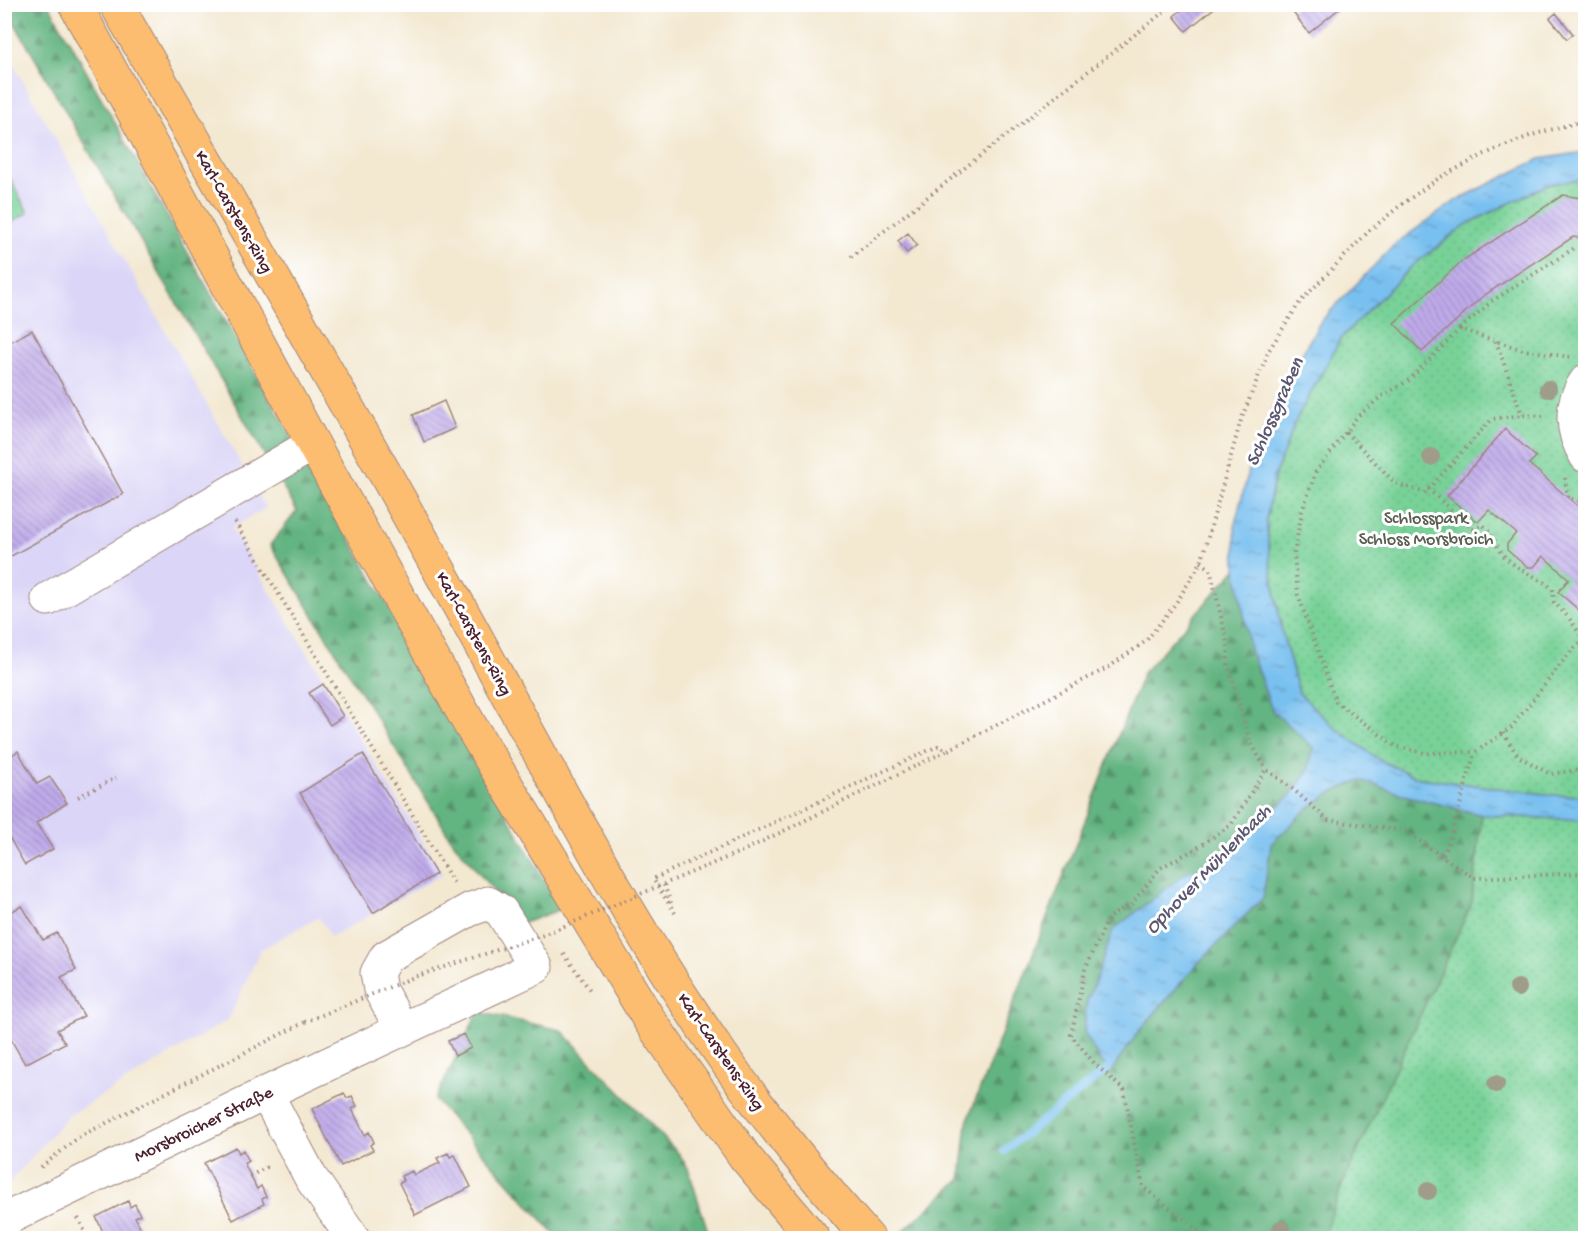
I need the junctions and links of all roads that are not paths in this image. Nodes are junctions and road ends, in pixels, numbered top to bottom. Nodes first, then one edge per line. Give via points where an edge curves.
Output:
1 (75, 4) edge
2 (116, 4) edge
3 (1580, 369) edge
4 (314, 444) junction
5 (1586, 456) edge
6 (48, 599) dead end
7 (402, 1029) junction
8 (266, 1093) junction
9 (4, 1220) edge
10 (353, 1239) edge
11 (813, 1239) edge
12 (868, 1239) edge

1 - 4 main road
2 - 12 main road, Karl-Carstens-Ring via 410,518 592,849 654,952 722,1056 798,1159
3 - 5 street via 1573,417 1577,441
4 - 6 street
4 - 11 main road via 470,725 650,1021 746,1157
7 - 7 street, Morsbroicher Straße via 536,967 501,911 488,903 469,910 386,957 377,973 380,990
7 - 8 street, Morsbroicher Straße
8 - 9 street, Morsbroicher Straße
8 - 10 street via 311,1178

